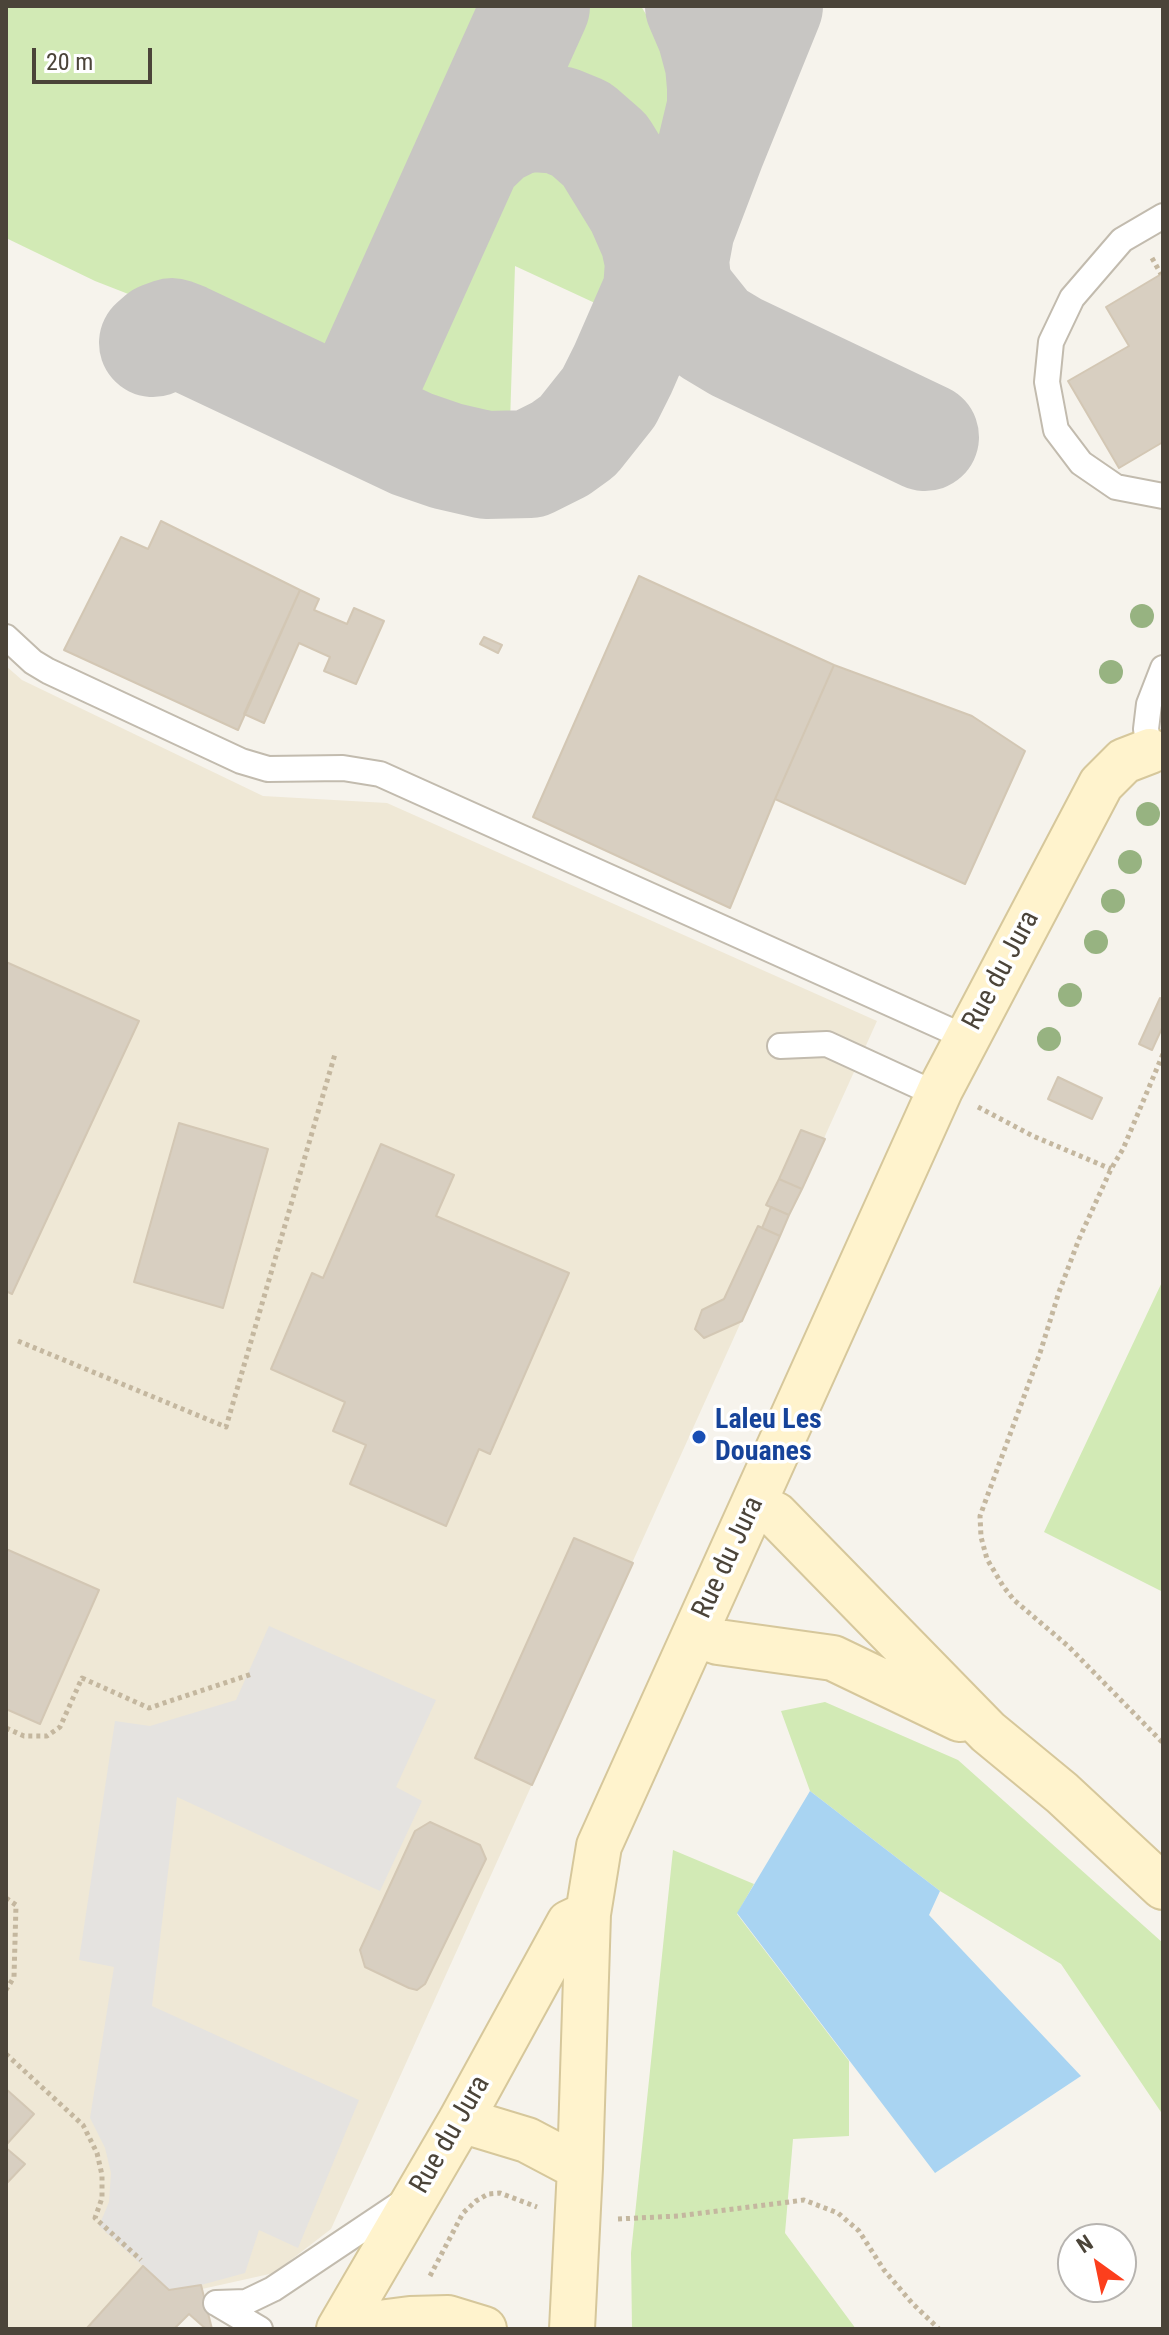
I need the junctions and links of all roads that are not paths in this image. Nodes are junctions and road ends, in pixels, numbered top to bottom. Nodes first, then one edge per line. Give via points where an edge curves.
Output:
1 (1163, 216) edge
2 (1163, 496) edge
3 (6, 637) edge
4 (1163, 668) edge
5 (1150, 751) joint
6 (967, 1038) junction
7 (780, 1046) dead end
8 (940, 1092) junction
9 (754, 1504) junction
10 (695, 1634) junction
11 (988, 1732) junction
12 (1163, 1887) edge
13 (588, 1914) junction
14 (461, 2120) junction
15 (580, 2168) junction
16 (418, 2192) junction
17 (214, 2295) junction
18 (340, 2328) edge
19 (222, 2329) edge
20 (260, 2329) edge
21 (484, 2329) edge
22 (572, 2329) edge

1 - 2 lane via 1122,240 1072,298 1051,342 1047,382 1056,430 1081,463 1116,487
3 - 6 lane via 48,671 241,761 268,769 343,768 380,774
4 - 5 lane via 1149,704
5 - 6 street, Rue du Jura via 1124,761 1101,784
6 - 8 street, Rue du Jura
7 - 8 lane via 827,1044
8 - 9 street, Rue du Jura
9 - 10 street, Rue du Jura
9 - 11 street via 776,1515
10 - 11 street via 833,1658
10 - 13 street, Rue du Jura via 599,1846
11 - 12 street
13 - 14 street, Rue du Jura via 569,1923
13 - 15 street
14 - 15 street via 527,2140
14 - 16 street, Rue du Jura
15 - 22 street
16 - 17 lane via 273,2289 246,2302
16 - 18 street, Rue du Jura
17 - 19 lane
17 - 20 lane
18 - 21 street via 448,2318

